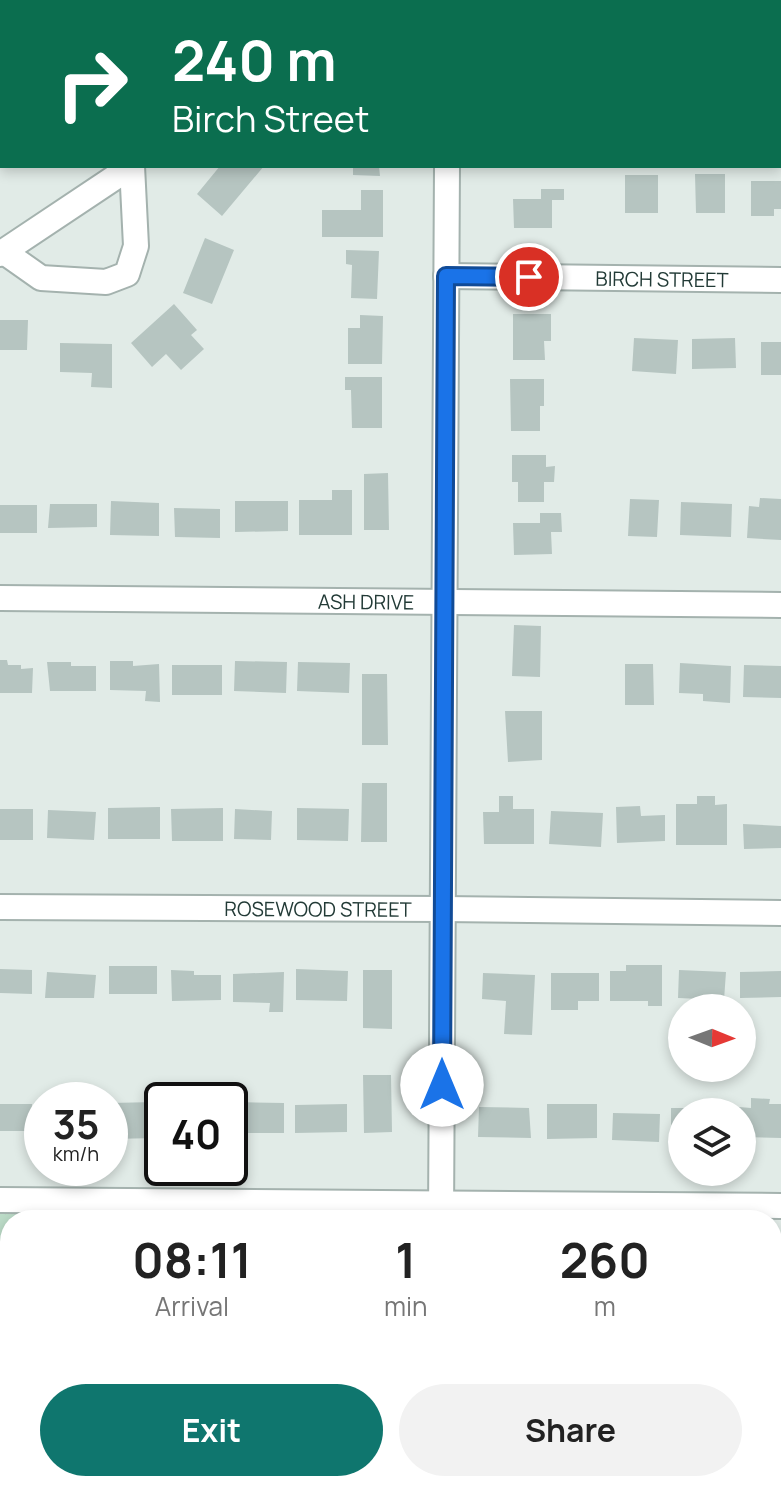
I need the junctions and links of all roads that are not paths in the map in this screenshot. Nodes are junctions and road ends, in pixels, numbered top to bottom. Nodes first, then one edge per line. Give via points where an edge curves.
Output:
1 (129, 168) edge
2 (132, 168) edge
3 (447, 168) edge
4 (2, 253) edge
5 (446, 276) junction
6 (781, 280) edge
7 (0, 598) edge
8 (443, 600) junction
9 (781, 605) edge
10 (0, 907) edge
11 (443, 909) junction
12 (781, 913) edge
13 (0, 1200) edge
14 (781, 1206) edge
15 (368, 1210) edge
16 (441, 1210) edge
17 (554, 1210) edge

1 - 4 street
2 - 4 street via 136,246 127,274 106,282 41,278
3 - 5 street
5 - 6 street, BIRCH STREET
5 - 8 street
7 - 8 street, ASH DRIVE
8 - 9 street, ASH DRIVE
8 - 11 street
10 - 11 street, ROSEWOOD STREET
11 - 12 street, ROSEWOOD STREET
11 - 16 street
13 - 15 street
14 - 17 street

